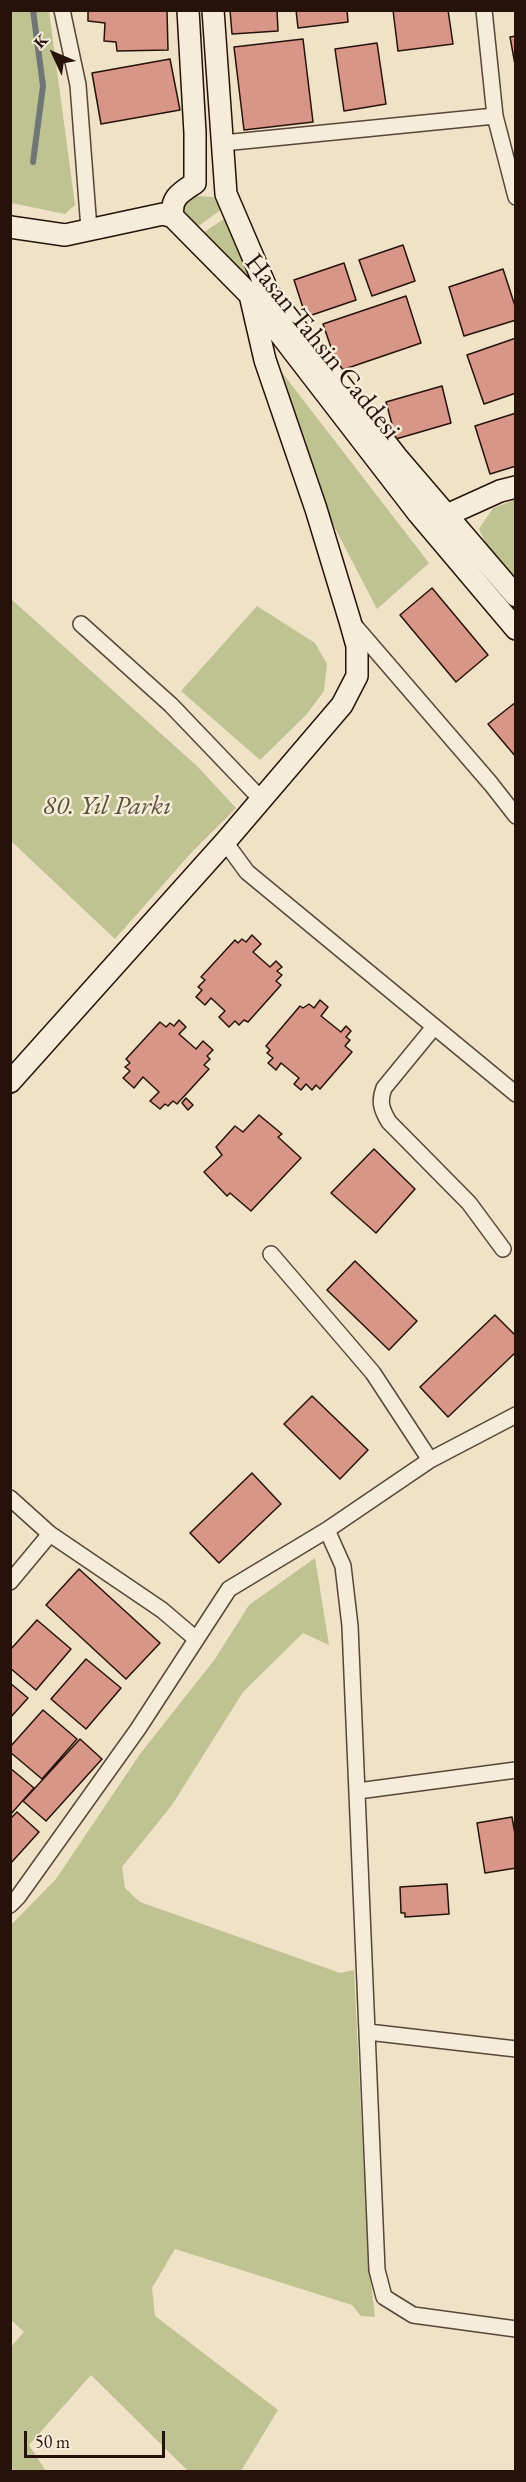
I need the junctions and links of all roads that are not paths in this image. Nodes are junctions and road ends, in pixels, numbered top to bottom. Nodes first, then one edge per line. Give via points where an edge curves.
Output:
1 (62, 10) edge
2 (188, 10) edge
3 (213, 10) edge
4 (484, 10) edge
5 (495, 116) junction
6 (223, 143) junction
7 (195, 183) junction
8 (226, 194) junction
9 (516, 197) edge
10 (174, 207) junction
11 (10, 227) edge
12 (89, 230) junction
13 (256, 286) junction
14 (516, 487) edge
15 (447, 515) junction
16 (516, 596) edge
17 (350, 621) junction
18 (81, 624) dead end
19 (516, 628) edge
20 (260, 798) junction
21 (516, 816) edge
22 (225, 842) junction
23 (434, 1027) junction
24 (10, 1082) edge
25 (516, 1094) edge
26 (503, 1249) dead end
27 (271, 1254) dead end
28 (516, 1415) edge
29 (430, 1460) junction
30 (10, 1498) edge
31 (327, 1530) junction
32 (51, 1534) junction
33 (10, 1582) edge
34 (196, 1639) junction
35 (516, 1770) edge
36 (358, 1791) junction
37 (10, 1905) edge
38 (368, 2032) junction
39 (516, 2049) edge
40 (516, 2330) edge

1 - 12 street via 78,84
2 - 7 main road
3 - 6 main road, Hasan Tahsin Caddesi
4 - 5 street
5 - 6 street
5 - 9 street
6 - 8 main road, Hasan Tahsin Caddesi
7 - 8 main road
7 - 10 main road
8 - 13 main road, Hasan Tahsin Caddesi
10 - 12 main road
10 - 13 main road, Hasan Tahsin Caddesi
11 - 12 main road via 65,235
13 - 15 main road, Hasan Tahsin Caddesi via 274,302
13 - 17 main road via 265,360
13 - 19 main road, Hasan Tahsin Caddesi via 418,513
14 - 15 main road
15 - 16 main road, Hasan Tahsin Caddesi
17 - 20 main road via 357,645 357,676 342,705
17 - 21 street
18 - 20 street via 171,705
20 - 22 main road
22 - 23 street via 247,872
22 - 24 main road
23 - 25 street
23 - 26 street via 384,1088 380,1099 383,1112 469,1203
27 - 29 street via 373,1373
28 - 29 street
29 - 31 street
30 - 32 street
31 - 34 street via 229,1589
31 - 36 street via 343,1566 346,1590
32 - 33 street
32 - 34 street via 162,1610
34 - 37 street via 138,1729
35 - 36 street
36 - 38 street
38 - 39 street
38 - 40 street via 377,2270 384,2297 413,2315

